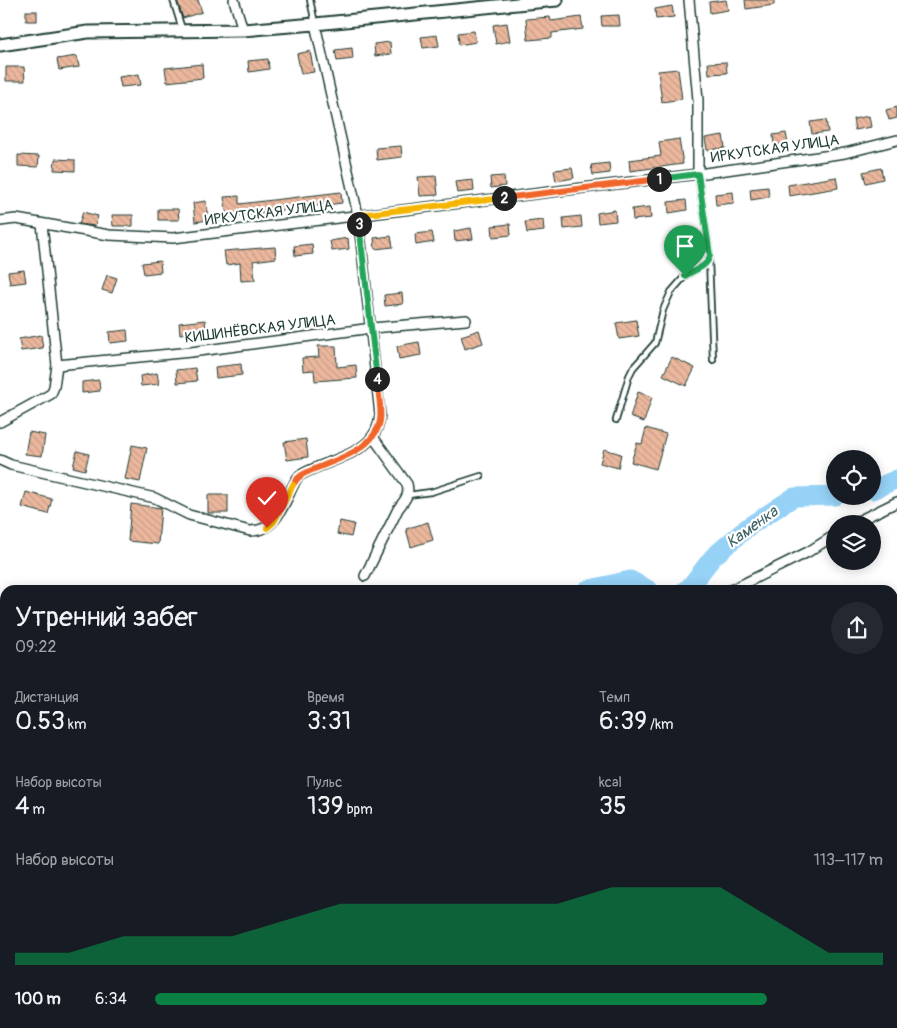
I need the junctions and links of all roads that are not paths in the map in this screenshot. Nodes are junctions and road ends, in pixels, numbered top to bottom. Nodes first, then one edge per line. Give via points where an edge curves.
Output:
1 (172, 0) edge
2 (234, 0) edge
3 (310, 0) edge
4 (557, 0) edge
5 (689, 0) edge
6 (315, 24) junction
7 (243, 30) junction
8 (182, 31) junction
9 (0, 45) edge
10 (897, 140) edge
11 (698, 174) junction
12 (358, 215) junction
13 (0, 221) edge
14 (42, 224) junction
15 (709, 260) junction
16 (466, 320) dead end
17 (372, 328) junction
18 (713, 360) dead end
19 (57, 364) junction
20 (616, 420) dead end
21 (0, 422) edge
22 (373, 437) junction
23 (0, 460) edge
24 (481, 476) dead end
25 (408, 495) junction
26 (897, 502) edge
27 (870, 515) edge
28 (826, 541) edge
29 (365, 576) dead end
30 (741, 585) edge

1 - 8 lane
2 - 7 street
3 - 6 lane
4 - 6 street
5 - 11 street via 698,100
6 - 7 street
6 - 12 street
7 - 8 street
8 - 9 street via 88,32
10 - 11 street, ИРКУТСКАЯ УЛИЦА via 845,154
11 - 12 street, ИРКУТСКАЯ УЛИЦА
11 - 15 lane
12 - 14 street, ИРКУТСКАЯ УЛИЦА via 173,238 109,235
12 - 17 street
13 - 14 street, ИРКУТСКАЯ УЛИЦА via 16,219
14 - 19 street
15 - 18 lane
15 - 20 lane via 685,276 671,292 654,343 629,376
16 - 17 street, КИШИНЁВСКАЯ УЛИЦА
17 - 19 street, КИШИНЁВСКАЯ УЛИЦА via 191,352
17 - 22 street via 380,414
19 - 21 street via 51,394
22 - 23 street via 359,449 299,476 274,522 260,531 189,515 155,498
22 - 25 street via 407,484
24 - 25 lane via 431,492
25 - 29 street
26 - 27 street
28 - 30 street

